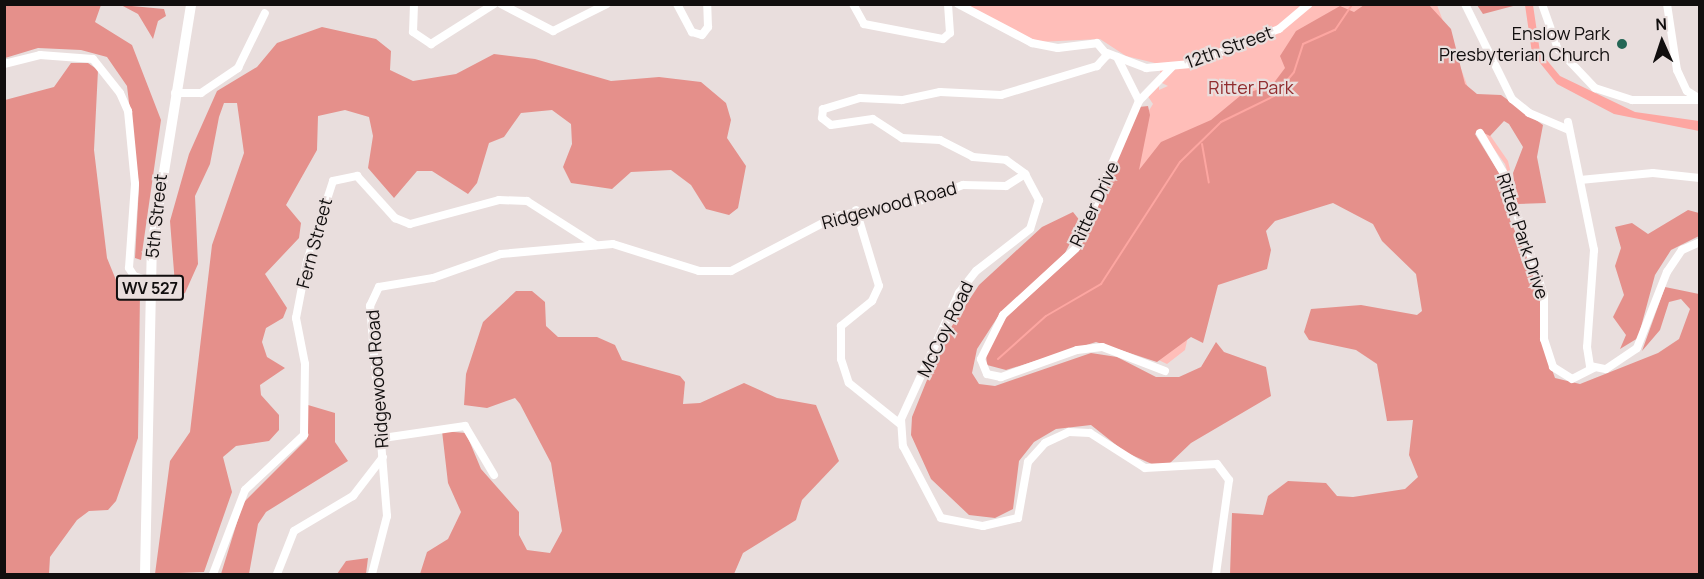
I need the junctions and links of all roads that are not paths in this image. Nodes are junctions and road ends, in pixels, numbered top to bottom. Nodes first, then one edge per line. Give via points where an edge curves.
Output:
1 (191, 4) edge
2 (414, 4) edge
3 (494, 4) edge
4 (501, 4) edge
5 (607, 4) edge
6 (677, 4) edge
7 (707, 4) edge
8 (853, 4) edge
9 (948, 4) edge
10 (958, 4) edge
11 (1309, 4) edge
12 (1466, 4) edge
13 (1542, 4) edge
14 (1667, 4) edge
15 (265, 13) dead end
16 (1107, 53) junction
17 (1117, 57) junction
18 (4, 64) edge
19 (1172, 67) junction
20 (175, 93) junction
21 (1700, 99) edge
22 (1139, 101) junction
23 (1480, 133) dead end
24 (1025, 174) junction
25 (1700, 178) edge
26 (1580, 180) junction
27 (856, 210) junction
28 (1700, 242) edge
29 (596, 245) junction
30 (150, 281) junction
31 (1594, 368) junction
32 (1165, 371) dead end
33 (900, 424) junction
34 (383, 438) junction
35 (383, 457) junction
36 (494, 475) dead end
37 (145, 574) edge
38 (213, 574) edge
39 (277, 574) edge
40 (372, 574) edge
41 (1216, 574) edge

1 - 20 main road, 5th Street / WV 527
2 - 3 street via 413,32 431,44
4 - 5 street via 553,31
6 - 7 street via 692,32 702,35 708,27
8 - 9 street via 864,24 943,39 950,33
10 - 16 street via 1032,43 1058,48 1097,43
11 - 19 street, 12th Street via 1279,29
12 - 26 street via 1512,99 1528,113 1568,126
13 - 21 street via 1558,49 1595,88 1632,100
14 - 21 street via 1677,70 1688,91
15 - 20 street via 238,68 201,93
16 - 17 street, 12th Street
16 - 24 street via 1097,66 1001,95 940,92 902,100 860,98 828,104 822,112 831,125 873,119 902,138 940,140 973,157 1006,160
17 - 19 street, 12th Street via 1146,68
17 - 22 street
18 - 30 street via 47,54 93,59 120,93 128,111 135,184 129,268 134,276
19 - 22 street, Ritter Drive
20 - 30 main road, 5th Street / WV 527
22 - 32 street, Ritter Drive via 1076,248 1004,315 981,363 989,375 1001,377 1095,347
23 - 31 street, Ritter Park Drive via 1503,172 1544,295 1544,339 1553,367 1572,380
24 - 27 street, Ridgewood Road via 1006,186 963,185 908,204
24 - 33 street, McCoy Road via 1039,200 1036,219 965,284
25 - 26 street via 1653,173
26 - 31 street via 1594,250 1586,356
27 - 29 street, Ridgewood Road via 819,222 731,272 699,271 628,246
27 - 33 street via 879,286 872,301 841,326 841,359 849,382
28 - 31 street via 1682,250 1667,272 1637,348 1613,367
29 - 34 street, Ridgewood Road via 501,254 433,278 379,287 370,306
29 - 38 street, Fern Street via 527,201 499,200 410,224 395,218 357,176 333,181 309,253 296,318 305,364 304,435 245,490
30 - 37 main road, 5th Street / WV 527
33 - 41 street via 903,446 936,512 948,521 970,525 994,526 1018,518 1025,506 1028,462 1045,443 1069,432 1090,433 1145,468 1222,467 1229,480
34 - 35 street, Ridgewood Road
34 - 36 street via 465,426
35 - 39 street via 353,496 294,531
35 - 40 street, Ridgewood Road via 385,530

